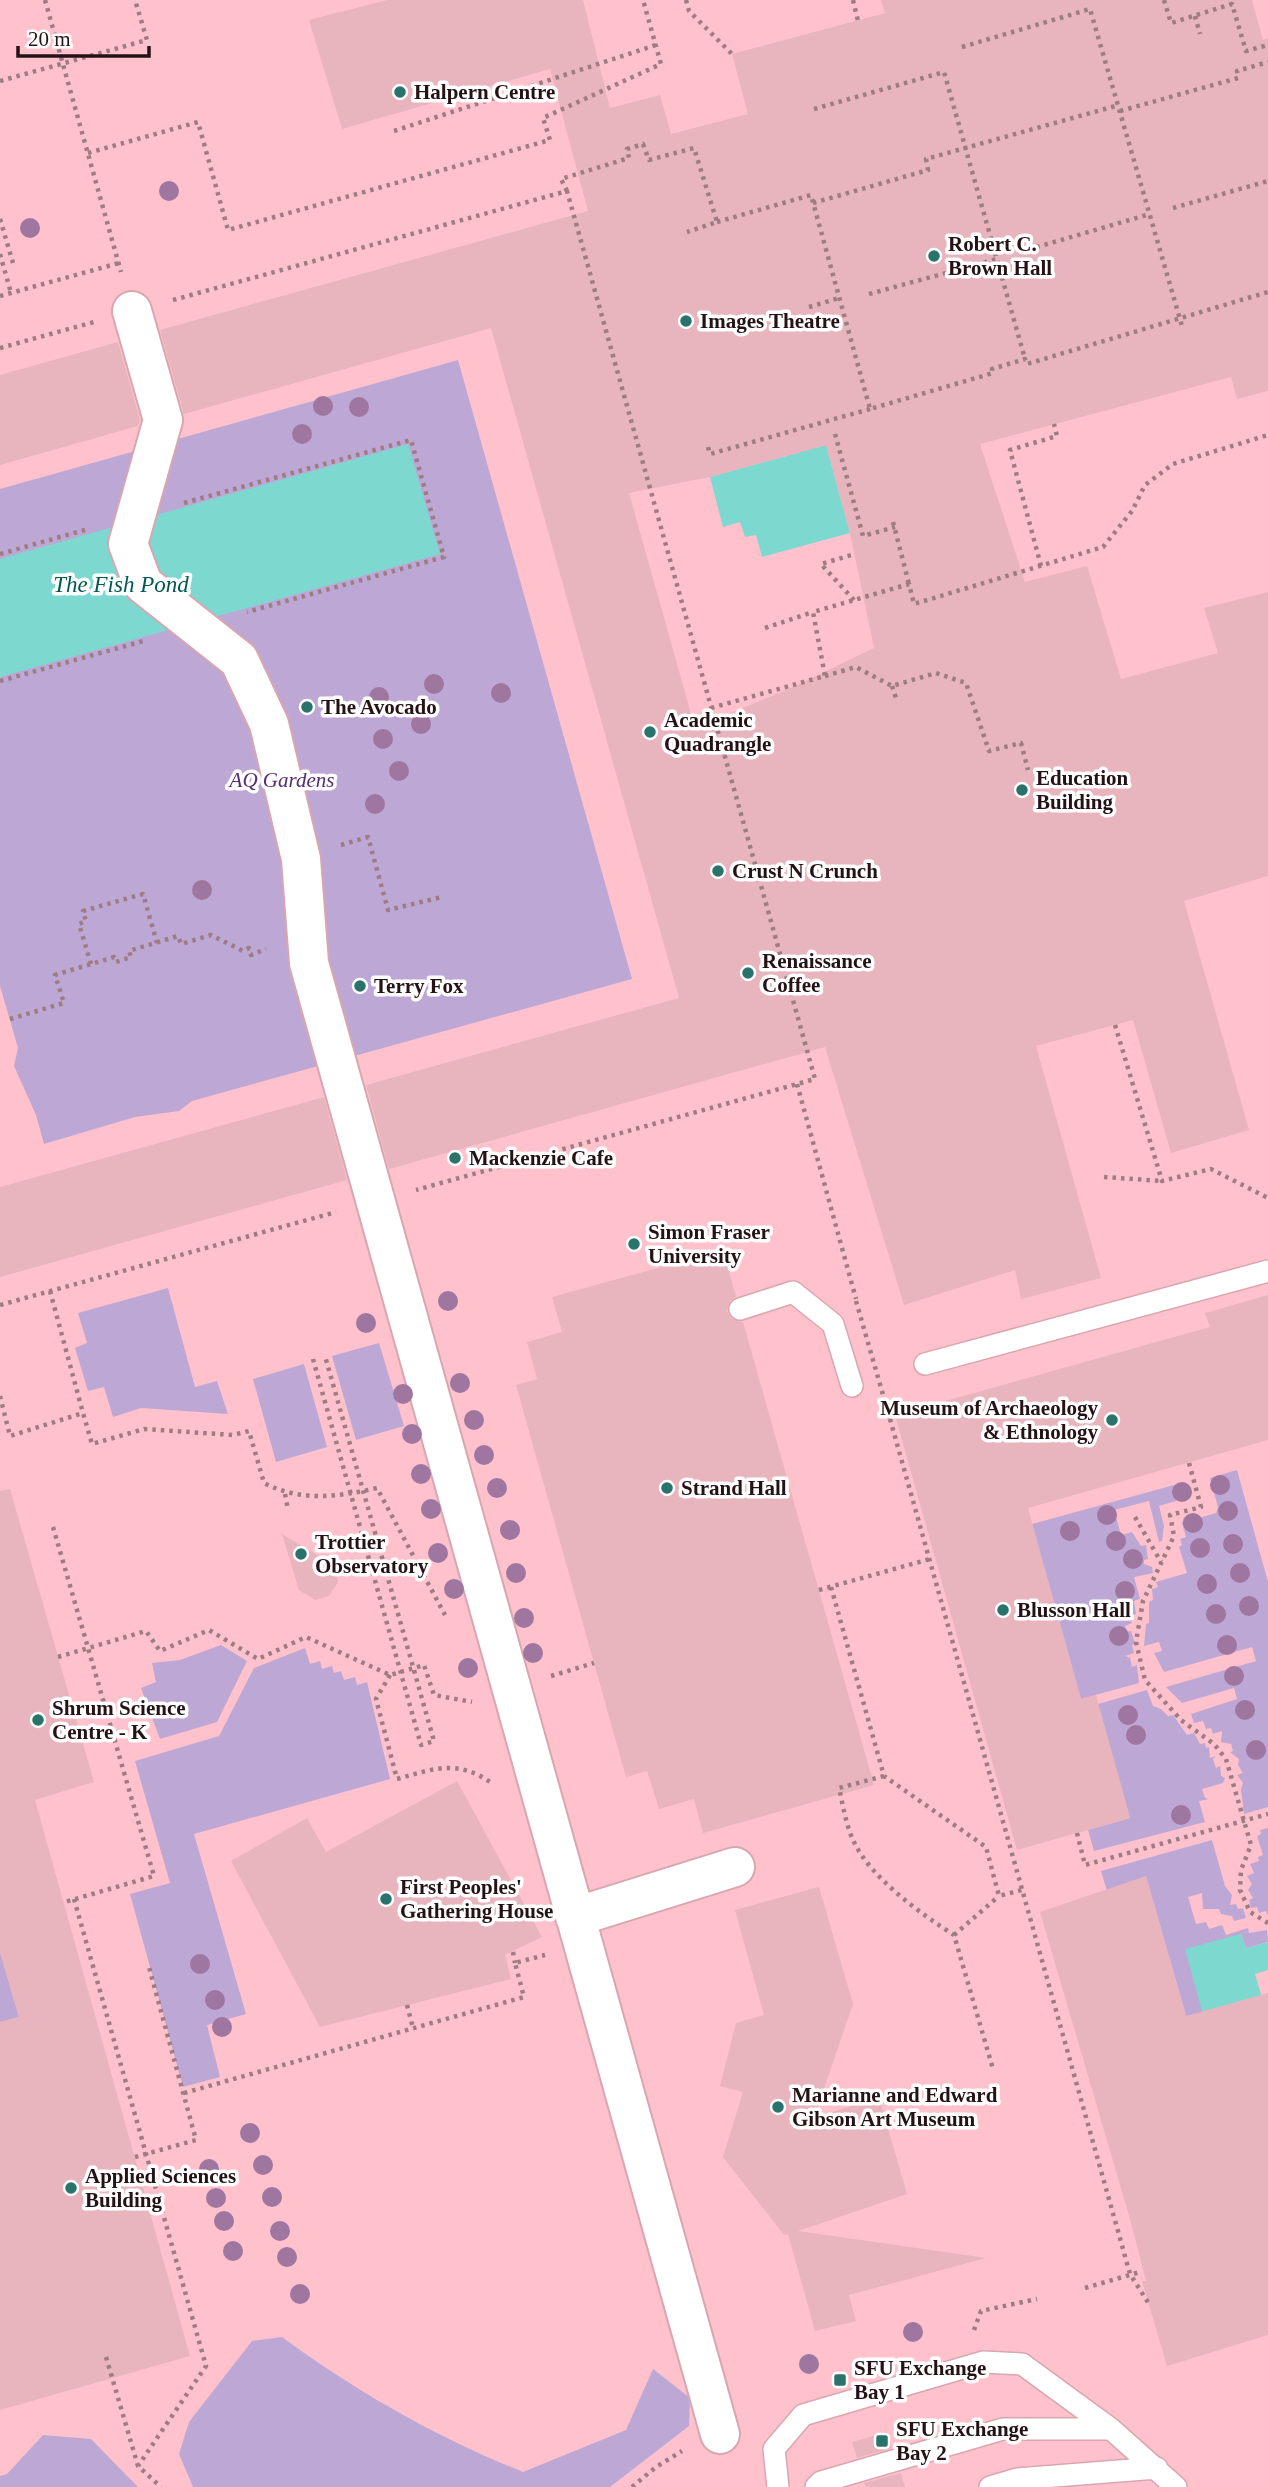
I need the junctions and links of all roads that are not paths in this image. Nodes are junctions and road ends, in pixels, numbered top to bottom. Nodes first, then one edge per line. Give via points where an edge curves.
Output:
1 (132, 311) road end
2 (1268, 1271) edge
3 (740, 1309) dead end
4 (925, 1364) dead end
5 (852, 1386) dead end
6 (735, 1867) dead end
7 (578, 1930) junction
8 (1111, 2429) junction
9 (703, 2442) road end
10 (1157, 2468) junction
11 (778, 2487) edge
12 (816, 2487) edge
13 (990, 2487) edge
14 (1177, 2487) edge

1 - 7 street via 163,420 128,544 143,584 239,660 269,724 298,846 309,963
2 - 4 lane
3 - 5 lane via 793,1292 833,1324
6 - 7 street
7 - 9 street
8 - 10 lane
8 - 11 lane via 1022,2364 983,2362 803,2415 774,2449
8 - 12 lane via 1003,2429
10 - 13 lane via 1017,2479
10 - 14 lane

